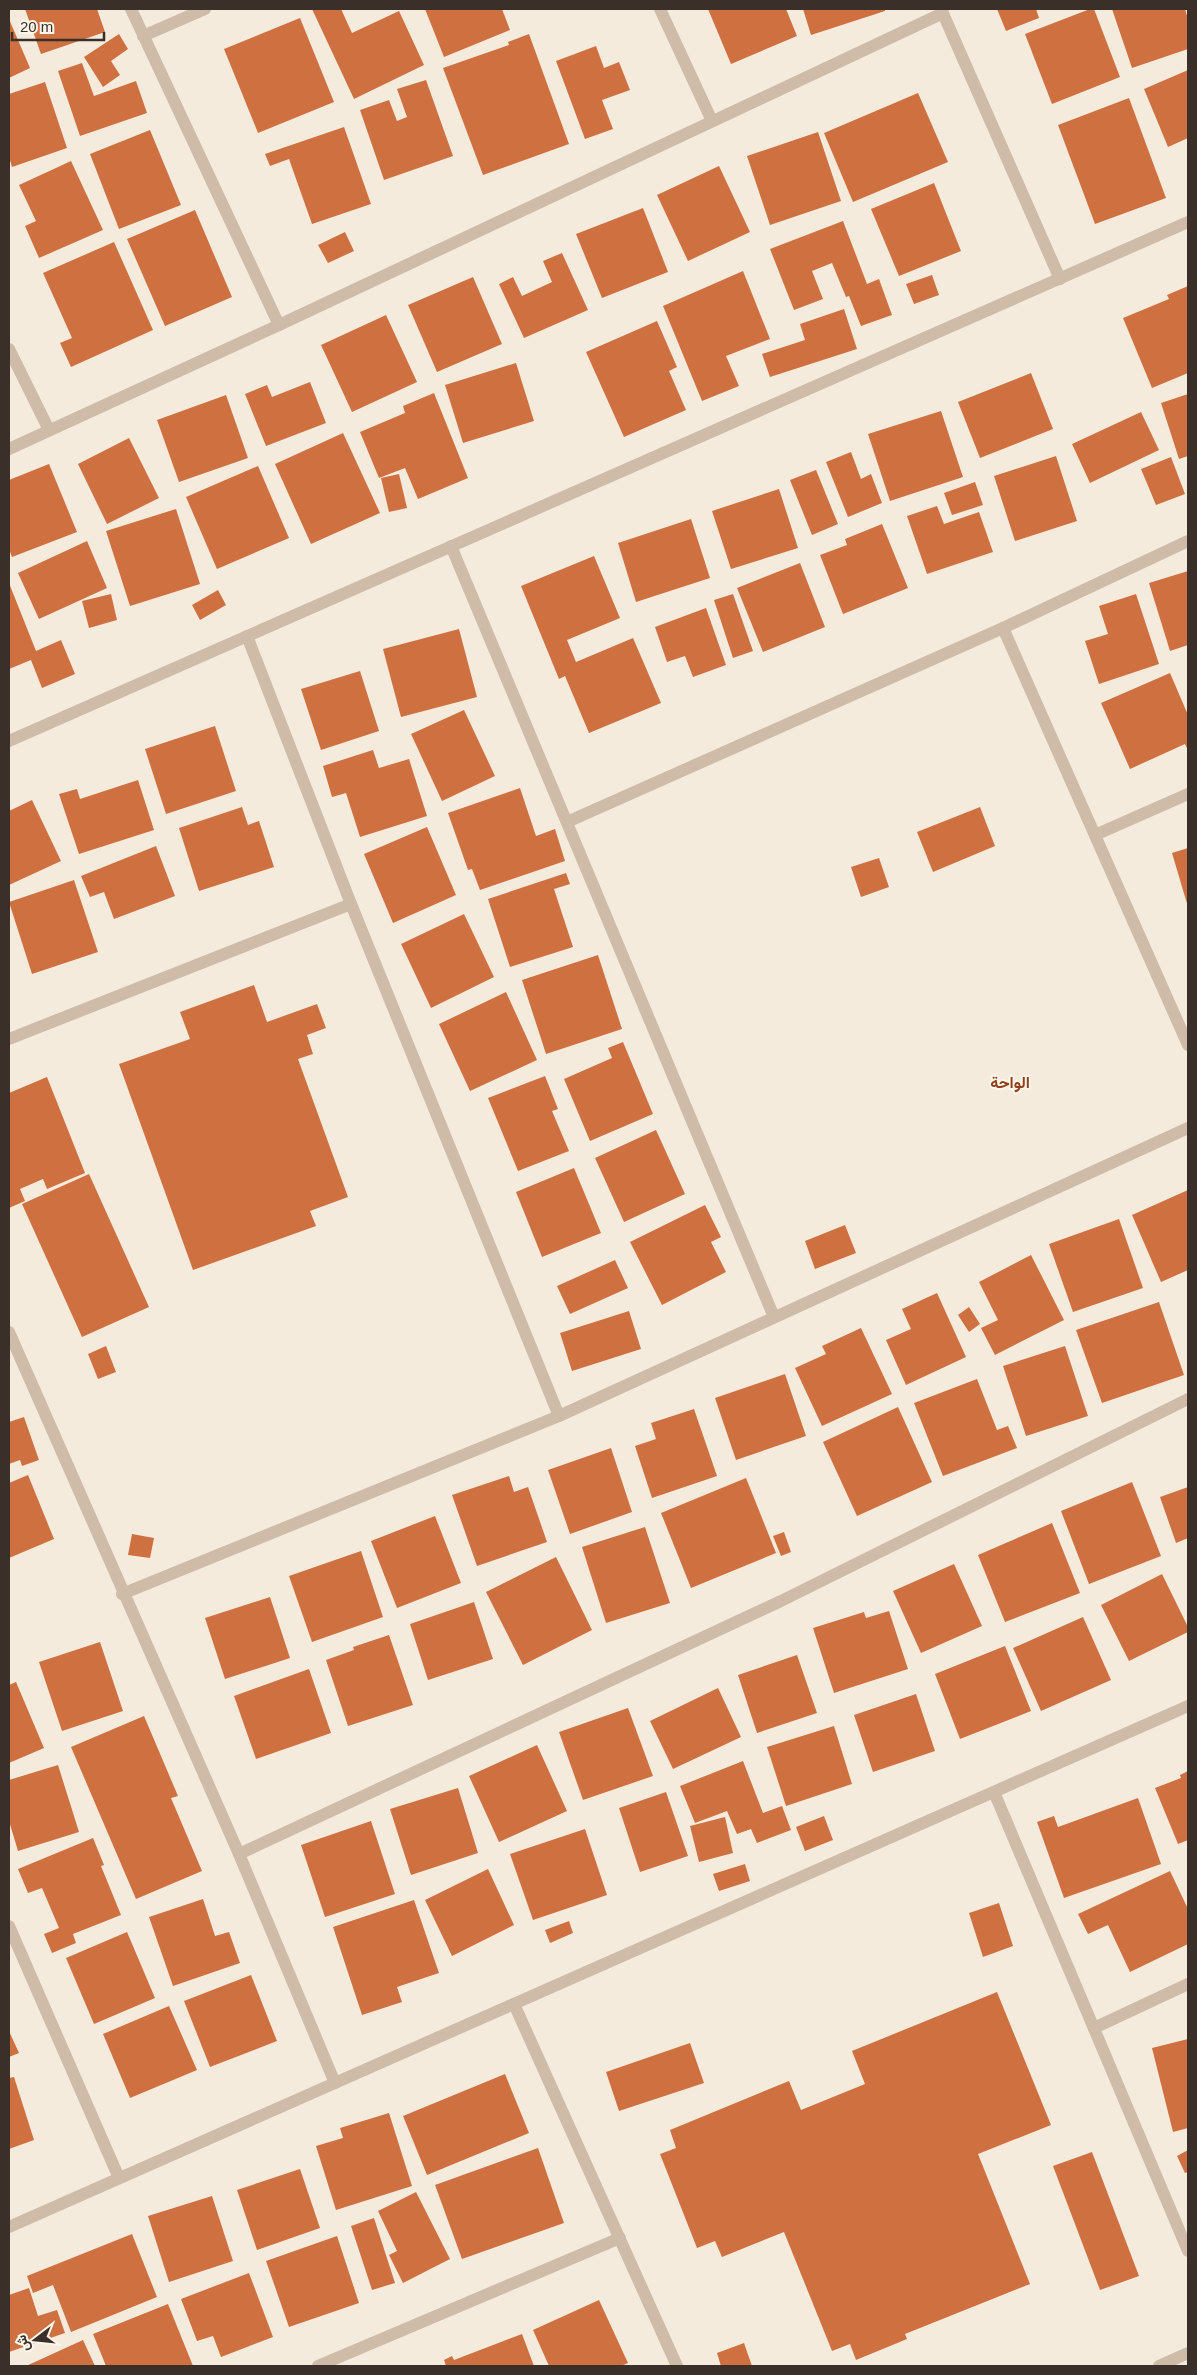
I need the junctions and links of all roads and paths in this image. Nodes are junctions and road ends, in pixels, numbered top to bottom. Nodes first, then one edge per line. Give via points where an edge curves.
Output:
1 (131, 9) edge
2 (204, 9) edge
3 (660, 9) edge
4 (942, 11) edge
5 (143, 36) junction
6 (712, 121) junction
7 (1188, 222) edge
8 (1060, 279) junction
9 (279, 325) junction
10 (9, 349) edge
11 (49, 430) junction
12 (9, 448) edge
13 (1188, 541) edge
14 (451, 546) junction
15 (1003, 628) junction
16 (247, 636) junction
17 (9, 741) edge
18 (1188, 794) edge
19 (567, 822) junction
20 (1095, 835) junction
21 (351, 904) junction
22 (9, 1039) edge
23 (1188, 1046) edge
24 (1188, 1128) edge
25 (774, 1317) junction
26 (9, 1332) edge
27 (1188, 1399) edge
28 (559, 1416) junction
29 (122, 1594) junction
30 (1188, 1706) edge
31 (994, 1792) junction
32 (239, 1854) junction
33 (9, 1926) edge
34 (1188, 1984) edge
35 (514, 2004) junction
36 (1094, 2028) junction
37 (335, 2083) junction
38 (119, 2178) junction
39 (9, 2227) edge
40 (620, 2238) junction
41 (1188, 2251) edge
42 (1188, 2353) edge
43 (318, 2366) edge
44 (677, 2366) edge
45 (1159, 2366) edge

1 - 5 street
2 - 5 street
3 - 6 street
4 - 6 street
4 - 8 street
5 - 9 street
6 - 9 street
7 - 8 street
8 - 14 street
9 - 11 street
10 - 11 street
11 - 12 street
13 - 15 street
14 - 16 street
14 - 19 street
15 - 19 street
15 - 20 street
16 - 17 street
16 - 21 street
18 - 20 street
19 - 25 street
20 - 23 street
21 - 22 street
21 - 28 street
24 - 25 street
25 - 28 street
26 - 29 street
27 - 32 street via 781,1601
28 - 29 street
29 - 32 street
30 - 31 street
31 - 35 street
31 - 36 street
32 - 37 street
33 - 38 street
34 - 36 street
35 - 37 street
35 - 40 street
36 - 41 street
37 - 38 street
38 - 39 street
40 - 43 street
40 - 44 street
42 - 45 street

